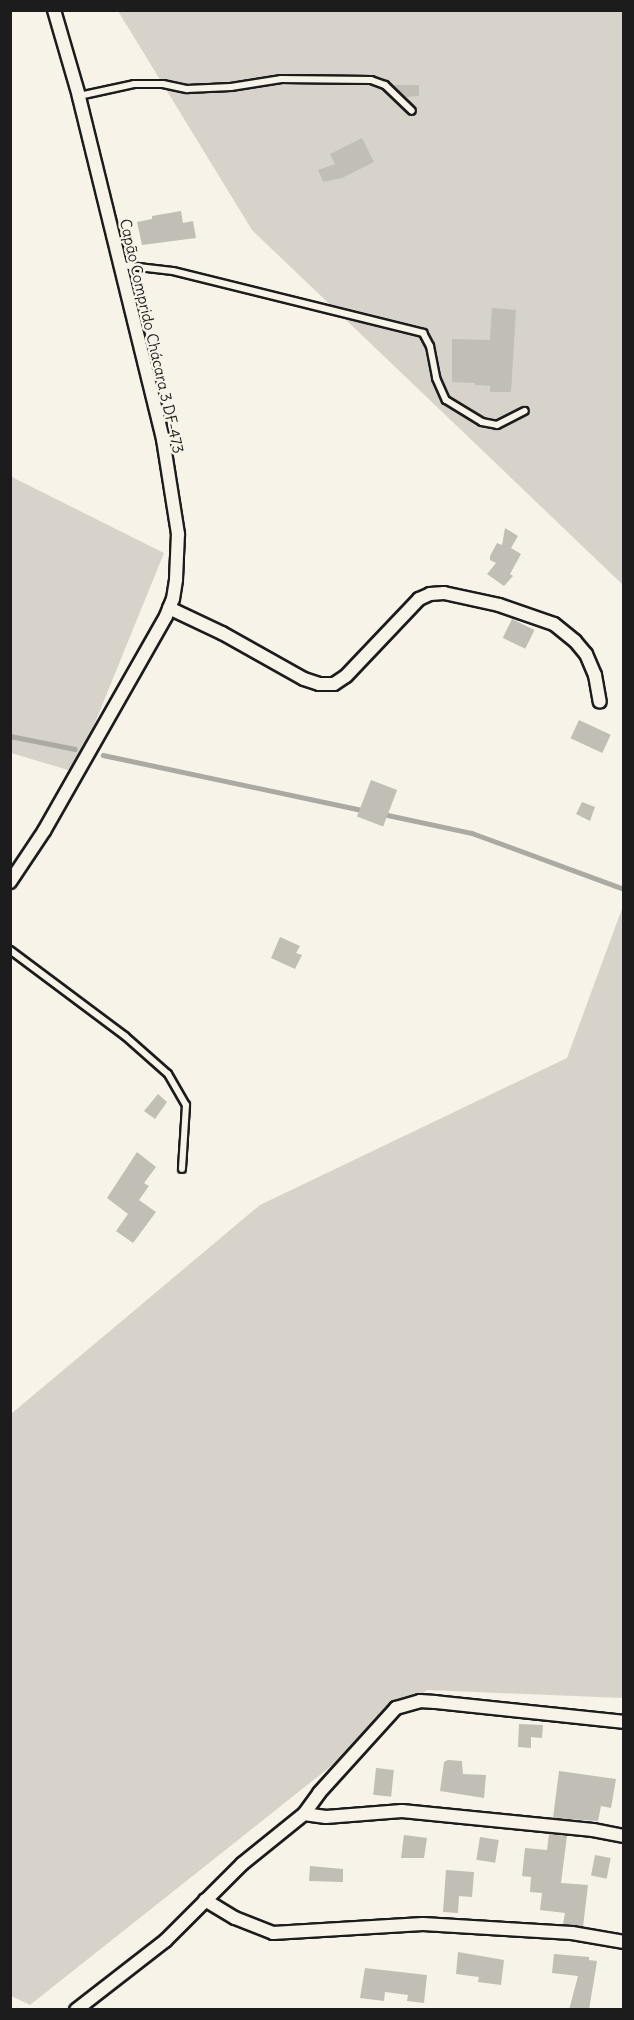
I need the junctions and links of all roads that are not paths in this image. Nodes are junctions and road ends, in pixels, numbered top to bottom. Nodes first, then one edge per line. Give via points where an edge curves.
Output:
1 (54, 10) edge
2 (79, 96) junction
3 (412, 111) dead end
4 (120, 264) junction
5 (525, 411) dead end
6 (169, 608) junction
7 (600, 702) dead end
8 (10, 882) edge
9 (10, 950) edge
10 (182, 1169) dead end
11 (624, 1722) edge
12 (304, 1814) junction
13 (624, 1836) edge
14 (205, 1900) junction
15 (624, 1942) edge
16 (76, 2010) edge

1 - 2 street, Capão Comprido Chácara 3 DF-473
2 - 3 lane via 134,84 187,89 281,79 371,80 385,85
2 - 4 street, Capão Comprido Chácara 3 DF-473
4 - 5 lane via 173,271 423,333 446,400 482,422 497,425
4 - 6 street, Capão Comprido Chácara 3 DF-473 via 164,439 178,534 176,579
6 - 7 street via 304,679 334,684 419,599 444,593 499,605 554,624 586,654
6 - 8 street, Capão Comprido Chácara 3 DF-473 via 44,831
9 - 10 lane via 125,1036 168,1074 186,1105
11 - 12 street via 435,1701 405,1704 396,1708
12 - 13 street via 326,1817 402,1811
12 - 14 street via 263,1845
14 - 15 street via 235,1918 273,1933 423,1924 572,1933
14 - 16 street via 165,1941

